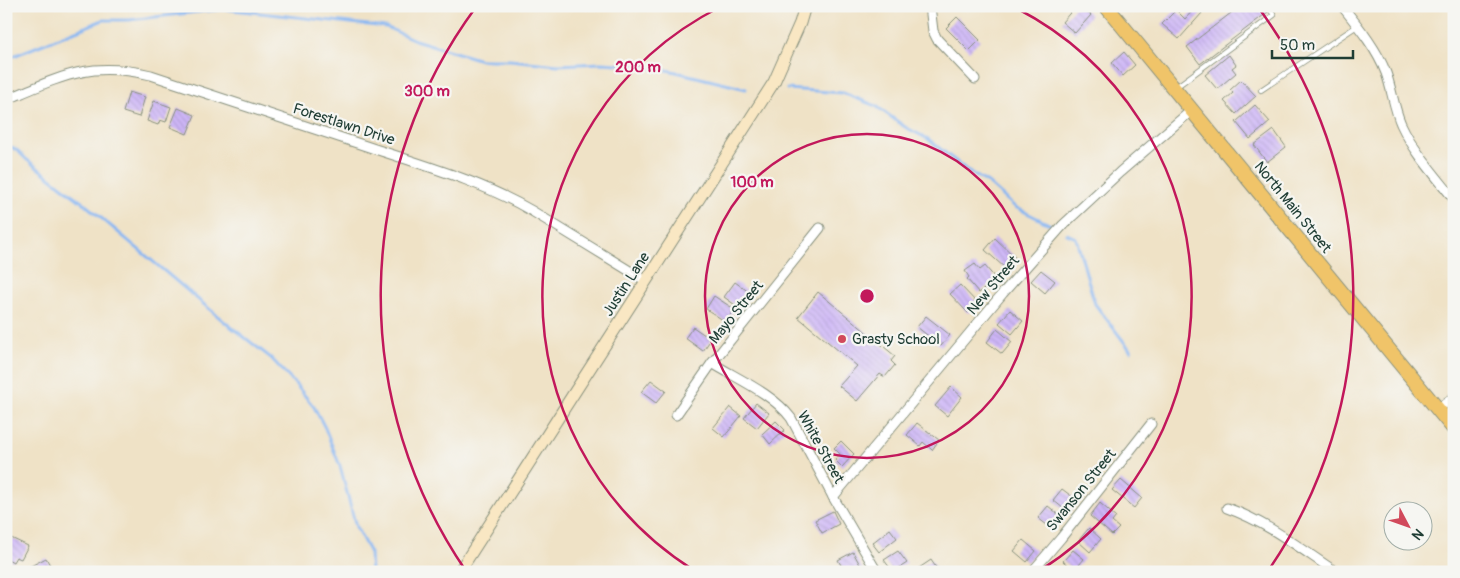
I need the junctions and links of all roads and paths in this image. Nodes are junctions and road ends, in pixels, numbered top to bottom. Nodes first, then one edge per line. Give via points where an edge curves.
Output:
1 (805, 6) edge
2 (930, 6) edge
3 (1106, 6) edge
4 (1268, 6) edge
5 (1342, 6) edge
6 (1357, 26) junction
7 (975, 79) dead end
8 (1175, 88) junction
9 (1261, 90) dead end
10 (15, 96) dead end
11 (1192, 110) junction
12 (1454, 199) edge
13 (820, 228) dead end
14 (646, 282) junction
15 (712, 363) junction
16 (1454, 397) edge
17 (1438, 409) junction
18 (676, 416) dead end
19 (1151, 424) dead end
20 (1454, 429) edge
21 (833, 497) junction
22 (1227, 508) dead end
23 (459, 572) edge
24 (877, 572) edge
25 (1032, 572) edge
26 (1336, 572) edge

1 - 14 main road, Justin Lane via 774,82
2 - 7 street via 937,39
3 - 8 main road, North Main Street
4 - 8 lane via 1274,15
5 - 6 street
6 - 9 lane
6 - 12 street via 1380,59 1408,137
8 - 11 main road, North Main Street
10 - 14 street, Forestlawn Drive via 72,73 95,69 114,68 151,75 484,187 532,210
11 - 17 main road, North Main Street
11 - 21 street, New Street via 1063,225
13 - 15 street, Mayo Street
14 - 23 main road, Justin Lane
15 - 18 street, Mayo Street
15 - 21 street, White Street via 783,408
16 - 17 street
17 - 20 main road, North Main Street
19 - 25 street, Swanson Street
21 - 24 street, White Street
22 - 26 street via 1262,523

